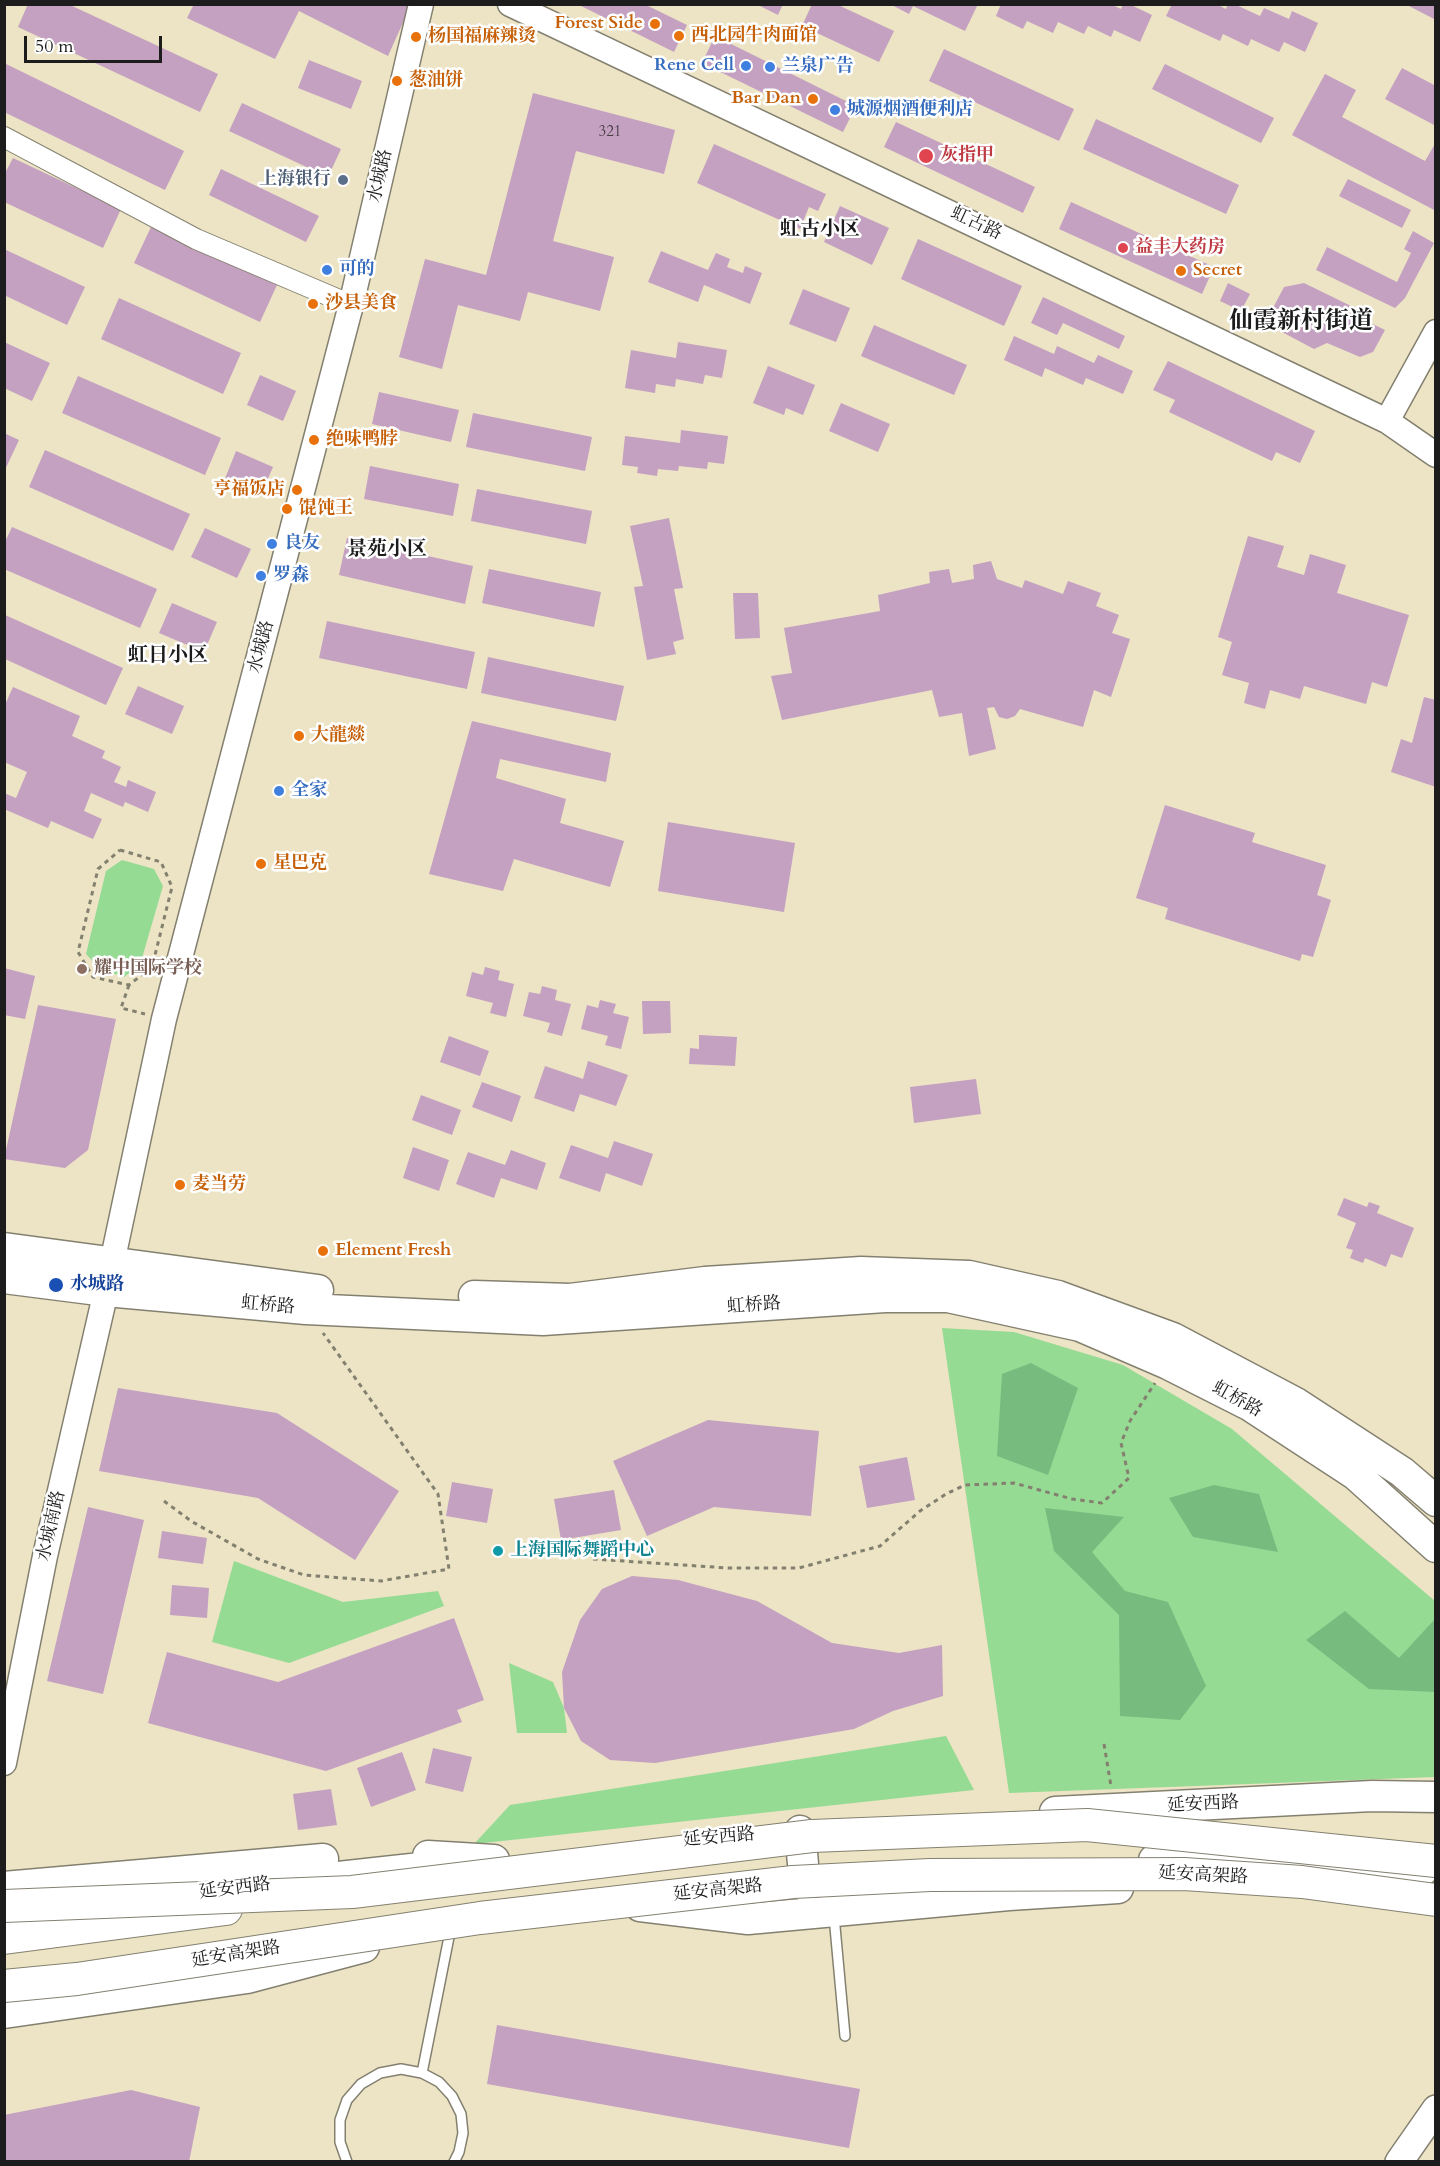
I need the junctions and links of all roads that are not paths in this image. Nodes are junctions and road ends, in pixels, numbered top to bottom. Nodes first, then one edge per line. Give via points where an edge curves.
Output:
1 (422, 4) edge
2 (510, 4) edge
3 (4, 137) edge
4 (351, 304) junction
5 (1436, 332) edge
6 (1387, 421) junction
7 (1436, 455) edge
8 (4, 1248) edge
9 (111, 1262) junction
10 (4, 1278) edge
11 (106, 1291) junction
12 (1436, 1501) edge
13 (1436, 1547) edge
14 (4, 1763) edge
15 (1436, 1797) edge
16 (800, 1831) junction
17 (1436, 1848) edge
18 (494, 1860) junction
19 (1436, 1861) edge
20 (1436, 1870) edge
21 (4, 1887) edge
22 (352, 1892) junction
23 (827, 1895) junction
24 (1436, 1900) edge
25 (4, 1906) edge
26 (4, 1916) edge
27 (451, 1924) junction
28 (4, 1938) edge
29 (77, 1979) junction
30 (4, 1980) edge
31 (4, 1986) edge
32 (4, 1994) edge
33 (4, 2013) edge
34 (845, 2036) dead end
35 (422, 2073) junction
36 (1436, 2109) edge
37 (347, 2162) edge
38 (454, 2162) edge
39 (1399, 2162) edge

1 - 4 street, 水城路
2 - 6 street, 虹古路
3 - 4 street via 196,239
4 - 9 street, 水城路 via 164,1019
5 - 6 street
6 - 7 street, 虹古路
8 - 9 main road, 虹桥路
9 - 11 street, 水城路
9 - 12 main road, 虹桥路 via 306,1290 570,1299 705,1282 850,1273 969,1276 1058,1296 1173,1338 1296,1403 1402,1472
10 - 11 main road, 虹桥路
11 - 13 main road, 虹桥路 via 306,1309 543,1320 885,1297 948,1297 1080,1326 1249,1405 1356,1476
11 - 14 street, 水城南路 via 45,1556
15 - 16 main road, 延安西路 via 1115,1809
16 - 18 main road, 延安西路
16 - 23 main road
17 - 23 main road via 945,1872
18 - 21 main road via 388,1854
18 - 26 main road, 延安西路
19 - 22 highway, 延安高架路, bridge via 1087,1825 812,1836
20 - 23 main road via 1283,1874 1009,1894
22 - 25 highway, bridge
22 - 28 highway, 延安高架路, bridge
23 - 27 main road via 748,1919 637,1905
23 - 34 lane
24 - 29 highway, 延安高架路, bridge via 1302,1882 1184,1874 930,1875 805,1882 480,1918
27 - 30 main road
27 - 33 main road via 247,1978
27 - 35 lane
29 - 31 highway, 延安高架路, bridge
29 - 32 highway, bridge
35 - 37 lane via 401,2069 380,2073 361,2084 347,2100 340,2120 340,2142
35 - 38 lane via 439,2082 461,2114 463,2133
36 - 39 main road

